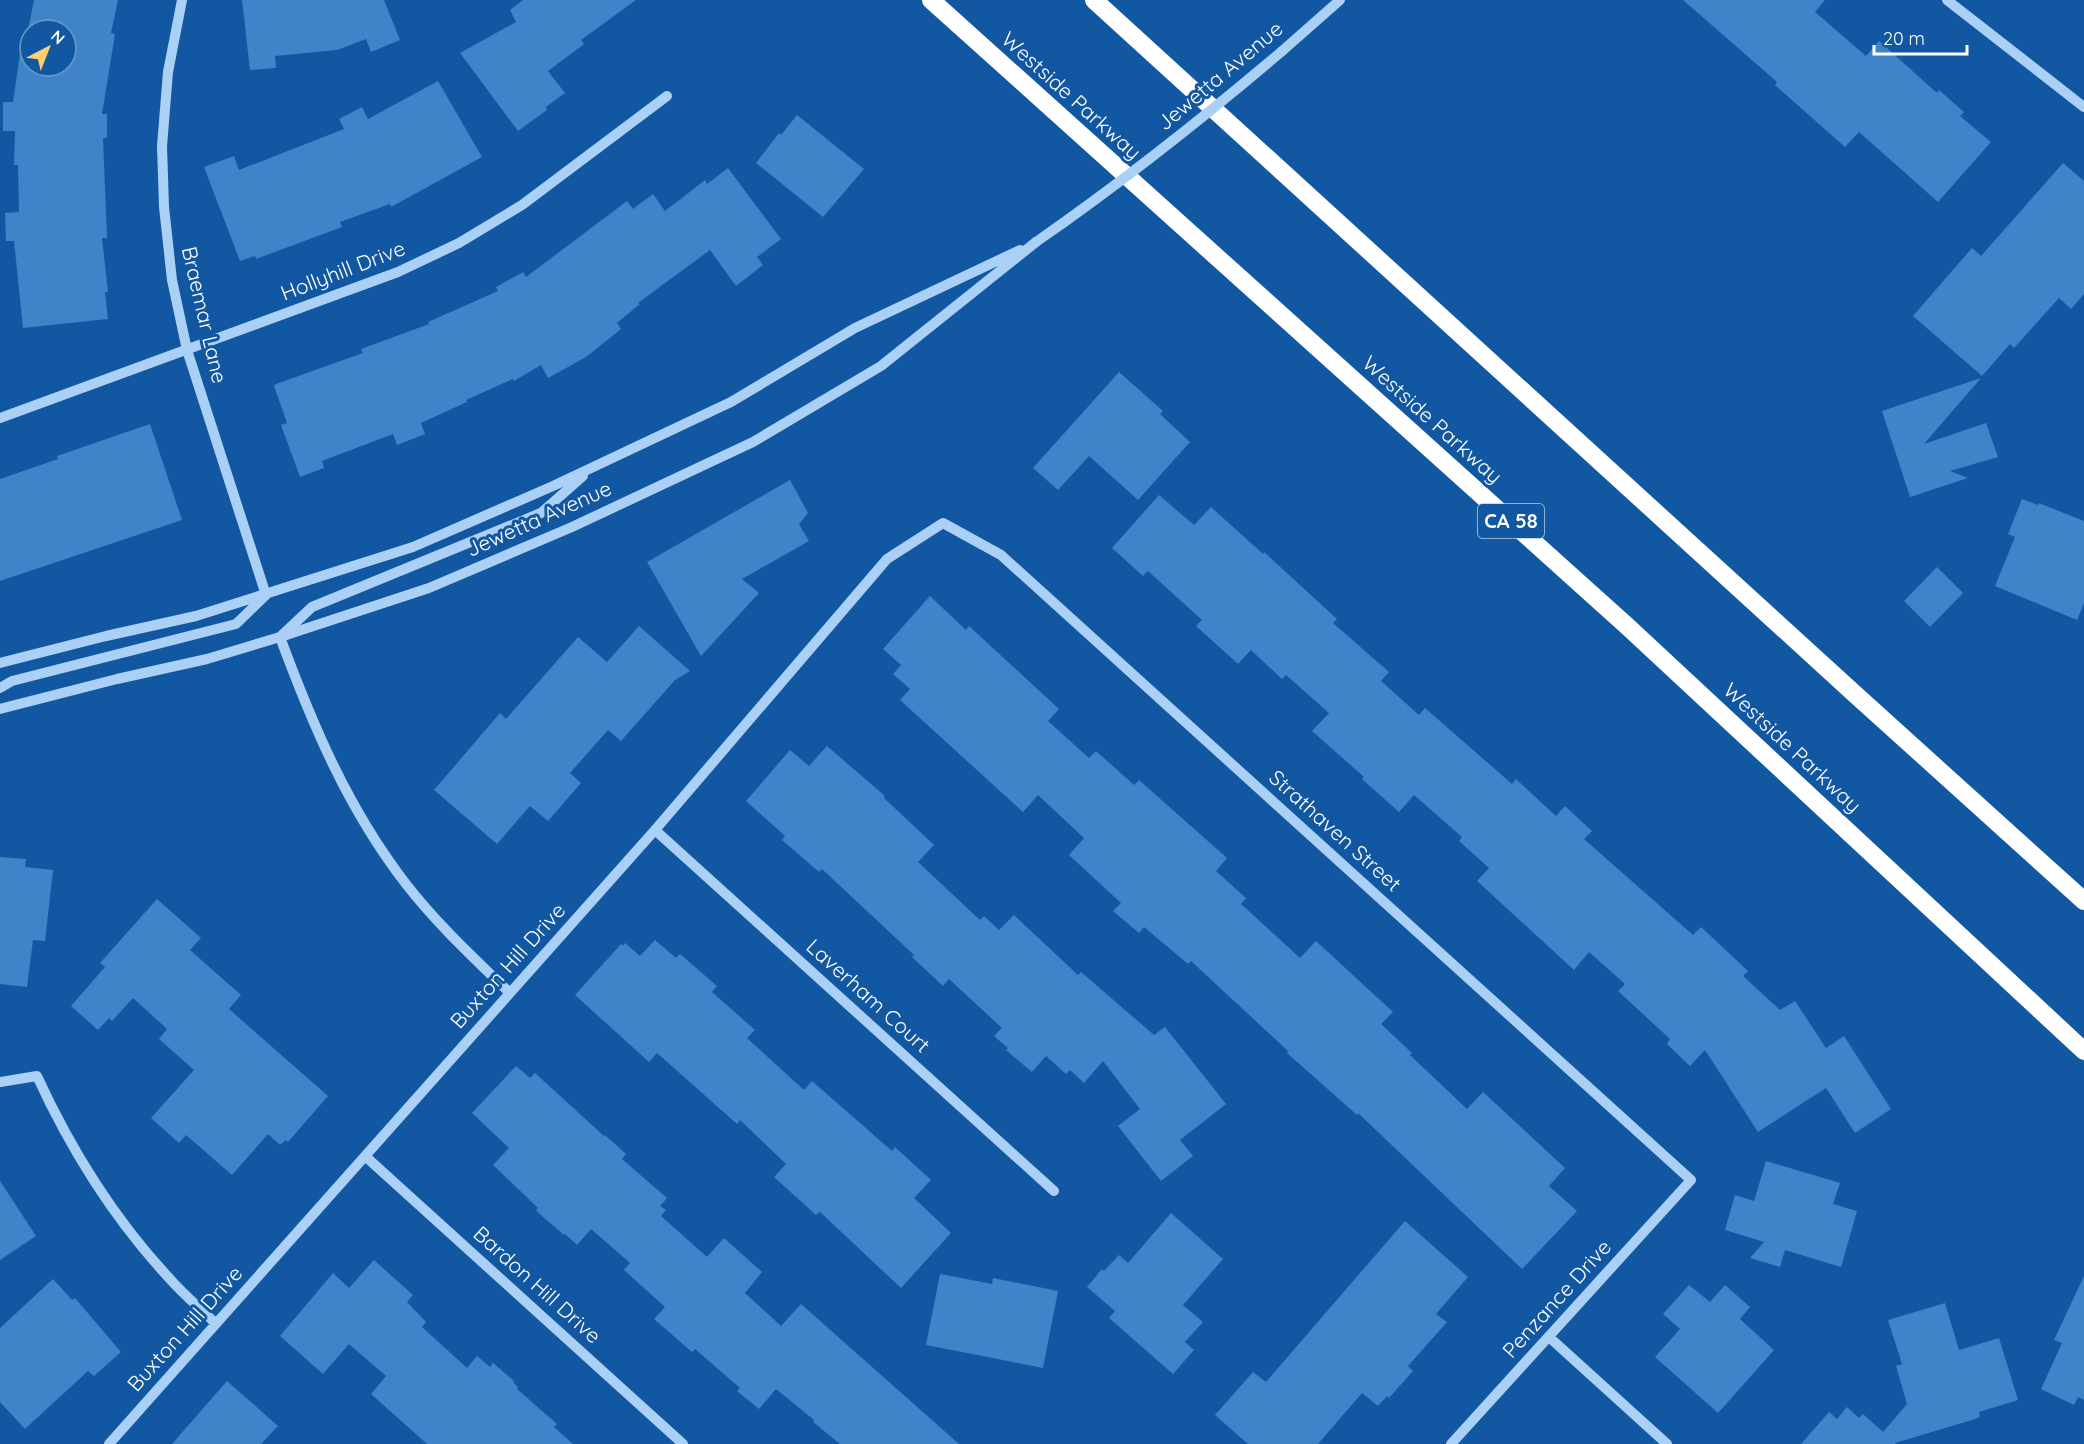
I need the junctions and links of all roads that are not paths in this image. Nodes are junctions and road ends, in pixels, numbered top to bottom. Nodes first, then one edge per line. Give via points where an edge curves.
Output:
1 (182, 0) edge
2 (931, 0) edge
3 (1094, 0) edge
4 (1340, 0) edge
5 (1947, 0) edge
6 (667, 96) dead end
7 (2084, 107) edge
8 (1036, 242) junction
9 (187, 350) junction
10 (0, 418) edge
11 (591, 468) junction
12 (943, 523) joint
13 (266, 594) junction
14 (280, 637) junction
15 (0, 663) edge
16 (0, 688) edge
17 (0, 709) edge
18 (655, 830) junction
19 (2084, 901) edge
20 (510, 993) junction
21 (2084, 1050) edge
22 (0, 1082) edge
23 (365, 1156) junction
24 (1691, 1180) joint
25 (1054, 1191) dead end
26 (216, 1324) junction
27 (1549, 1337) junction
28 (109, 1444) edge
29 (683, 1444) edge
30 (1452, 1444) edge
31 (1667, 1444) edge

1 - 9 street, Braemar Lane via 168,72 162,146 172,280
2 - 21 highway, Westside Parkway / CA 58 via 1627,626
3 - 19 highway
4 - 8 street, Jewetta Avenue, bridge via 1160,151
5 - 7 street
6 - 9 street, Hollyhill Drive via 522,205 459,243 398,272
8 - 11 street, Jewetta Avenue via 855,328 731,402
8 - 14 street, Jewetta Avenue via 880,366 753,442 429,588
9 - 10 street, Hollyhill Drive
9 - 13 street, Braemar Lane
11 - 13 street, Jewetta Avenue via 413,547
11 - 14 street via 541,513 312,606
12 - 18 street, Buxton Hill Drive via 887,559
12 - 24 street, Strathaven Street via 1001,555
13 - 15 street, Jewetta Avenue via 196,616
13 - 16 street via 236,624 12,681
14 - 17 street, Jewetta Avenue via 207,659
14 - 20 street via 328,759 364,823 406,884 454,939
18 - 20 street, Buxton Hill Drive
18 - 25 street, Laverham Court
20 - 23 street, Buxton Hill Drive
22 - 26 street via 37,1076 84,1167 124,1225 170,1280
23 - 26 street, Buxton Hill Drive
23 - 29 street, Bardon Hill Drive
24 - 27 street, Penzance Drive
26 - 28 street, Buxton Hill Drive
27 - 30 street, Penzance Drive
27 - 31 street

